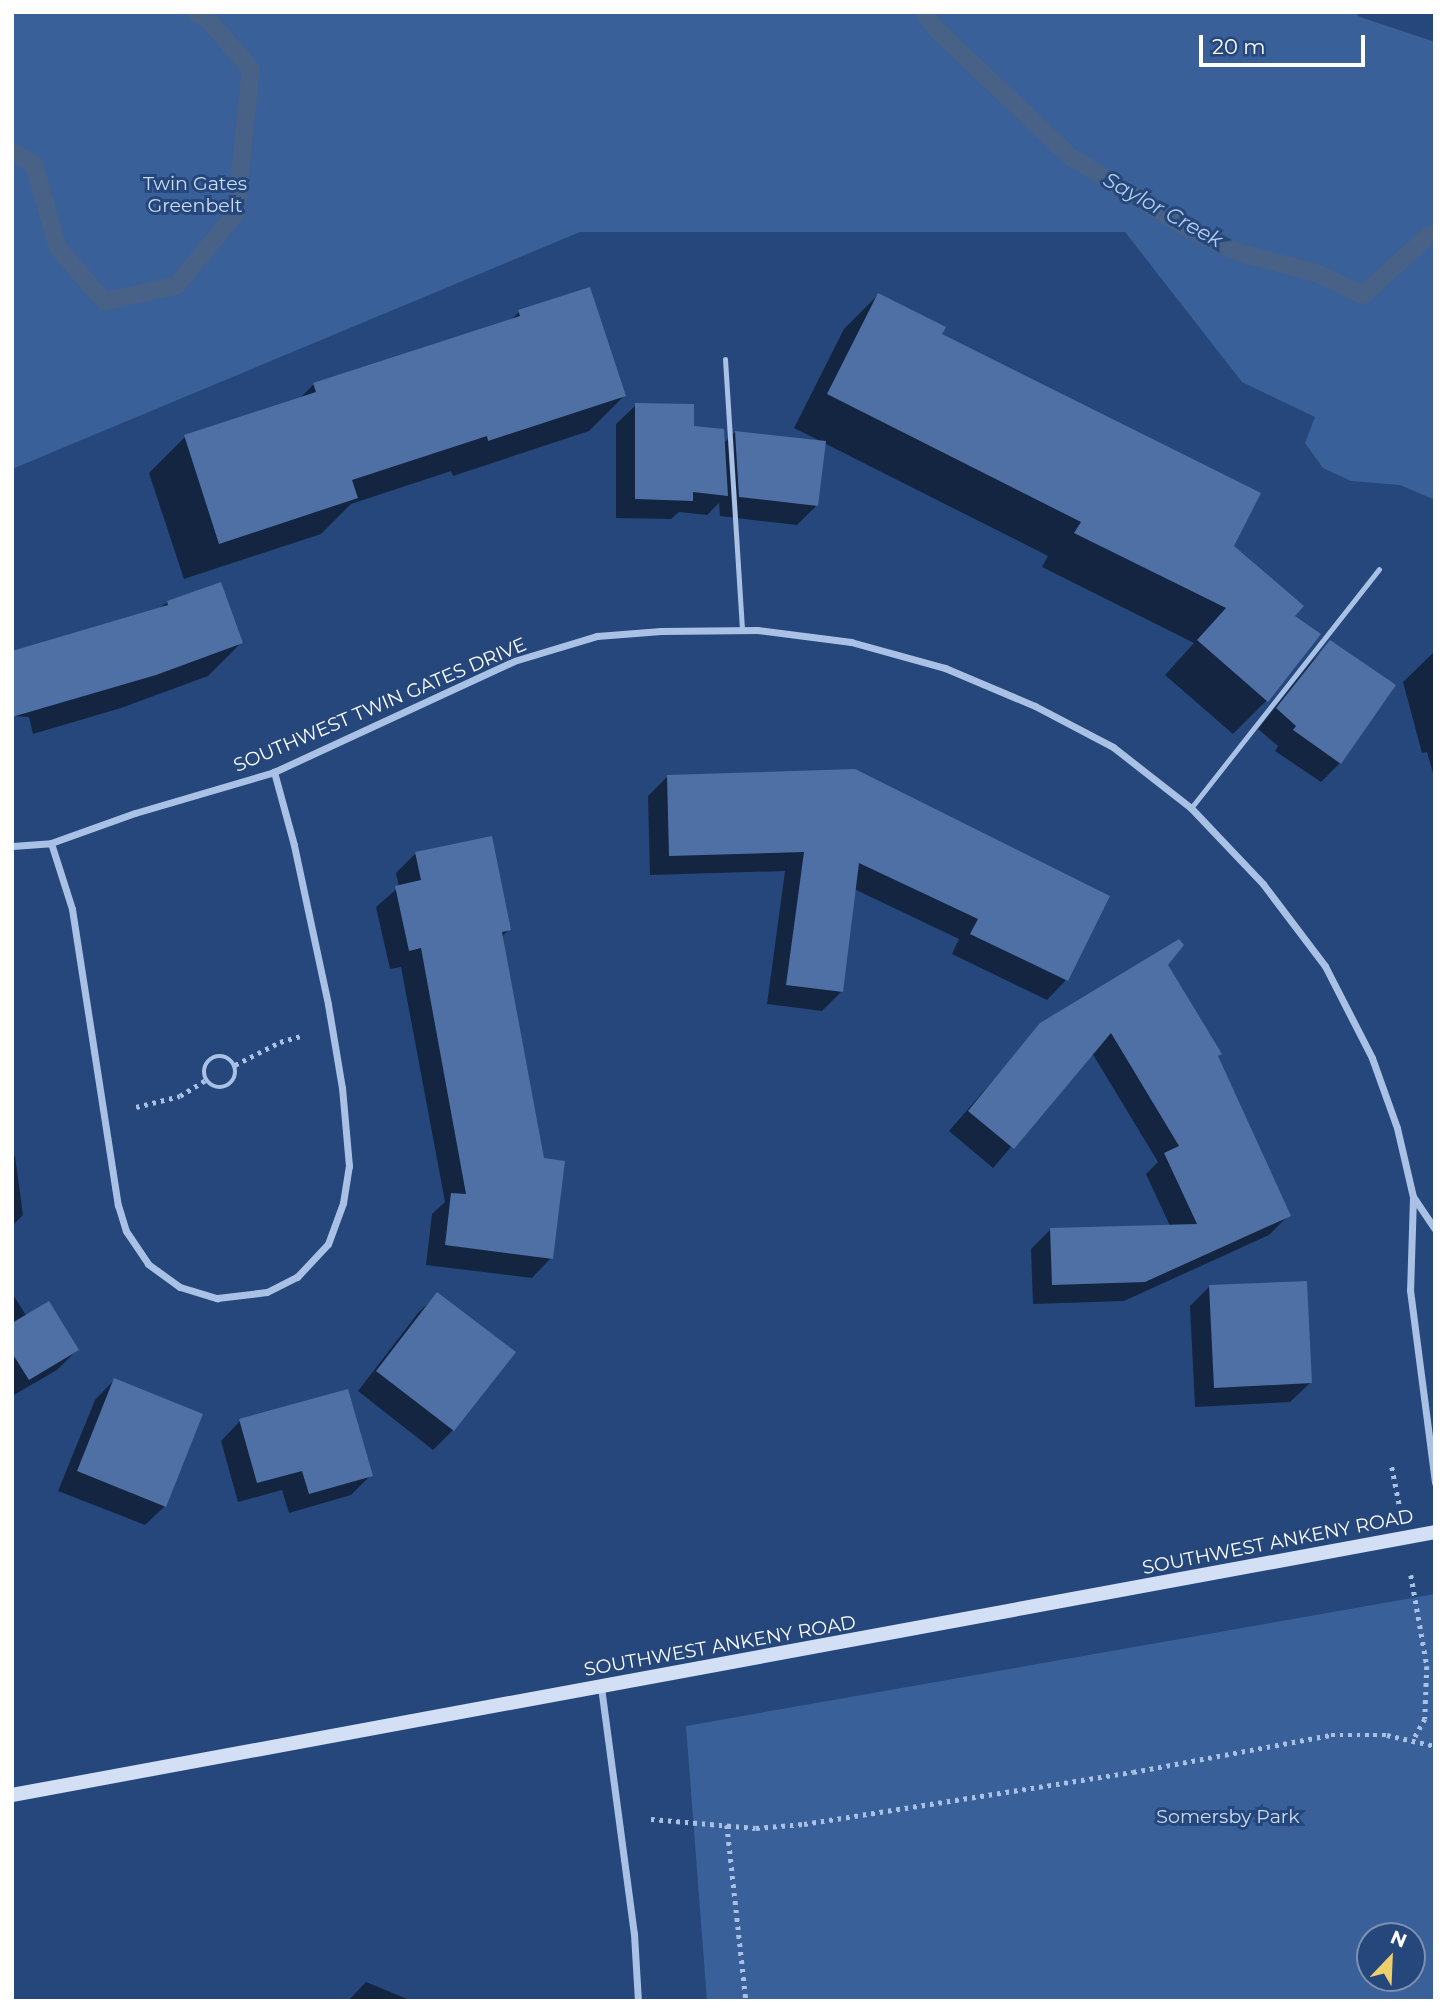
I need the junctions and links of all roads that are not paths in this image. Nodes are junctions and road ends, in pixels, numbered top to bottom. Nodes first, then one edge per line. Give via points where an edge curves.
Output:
1 (725, 359) dead end
2 (1379, 569) dead end
3 (742, 630) junction
4 (274, 772) junction
5 (1191, 808) junction
6 (51, 843) junction
7 (12, 846) edge
8 (1413, 1197) junction
9 (1435, 1229) edge
10 (1435, 1482) edge
11 (1435, 1532) edge
12 (601, 1687) junction
13 (12, 1795) edge
14 (638, 2001) edge

1 - 3 lane
2 - 5 lane
3 - 4 street, SOUTHWEST TWIN GATES DRIVE via 597,636 514,661
3 - 5 street, SOUTHWEST TWIN GATES DRIVE via 851,642 945,668 1035,706 1113,747
4 - 6 street, SOUTHWEST TWIN GATES DRIVE
4 - 6 street via 332,1028 349,1166 343,1203 328,1244 298,1277 267,1292 217,1298 180,1287 148,1264 126,1231 72,909
5 - 8 street, SOUTHWEST TWIN GATES DRIVE via 1263,884 1325,966 1372,1058 1397,1128
6 - 7 street, SOUTHWEST TWIN GATES DRIVE
8 - 9 street, SOUTHWEST TWIN GATES DRIVE
8 - 10 street, SOUTHWEST TWIN GATES DRIVE via 1410,1290
11 - 12 street, SOUTHWEST ANKENY ROAD
12 - 13 street, SOUTHWEST ANKENY ROAD
12 - 14 street

